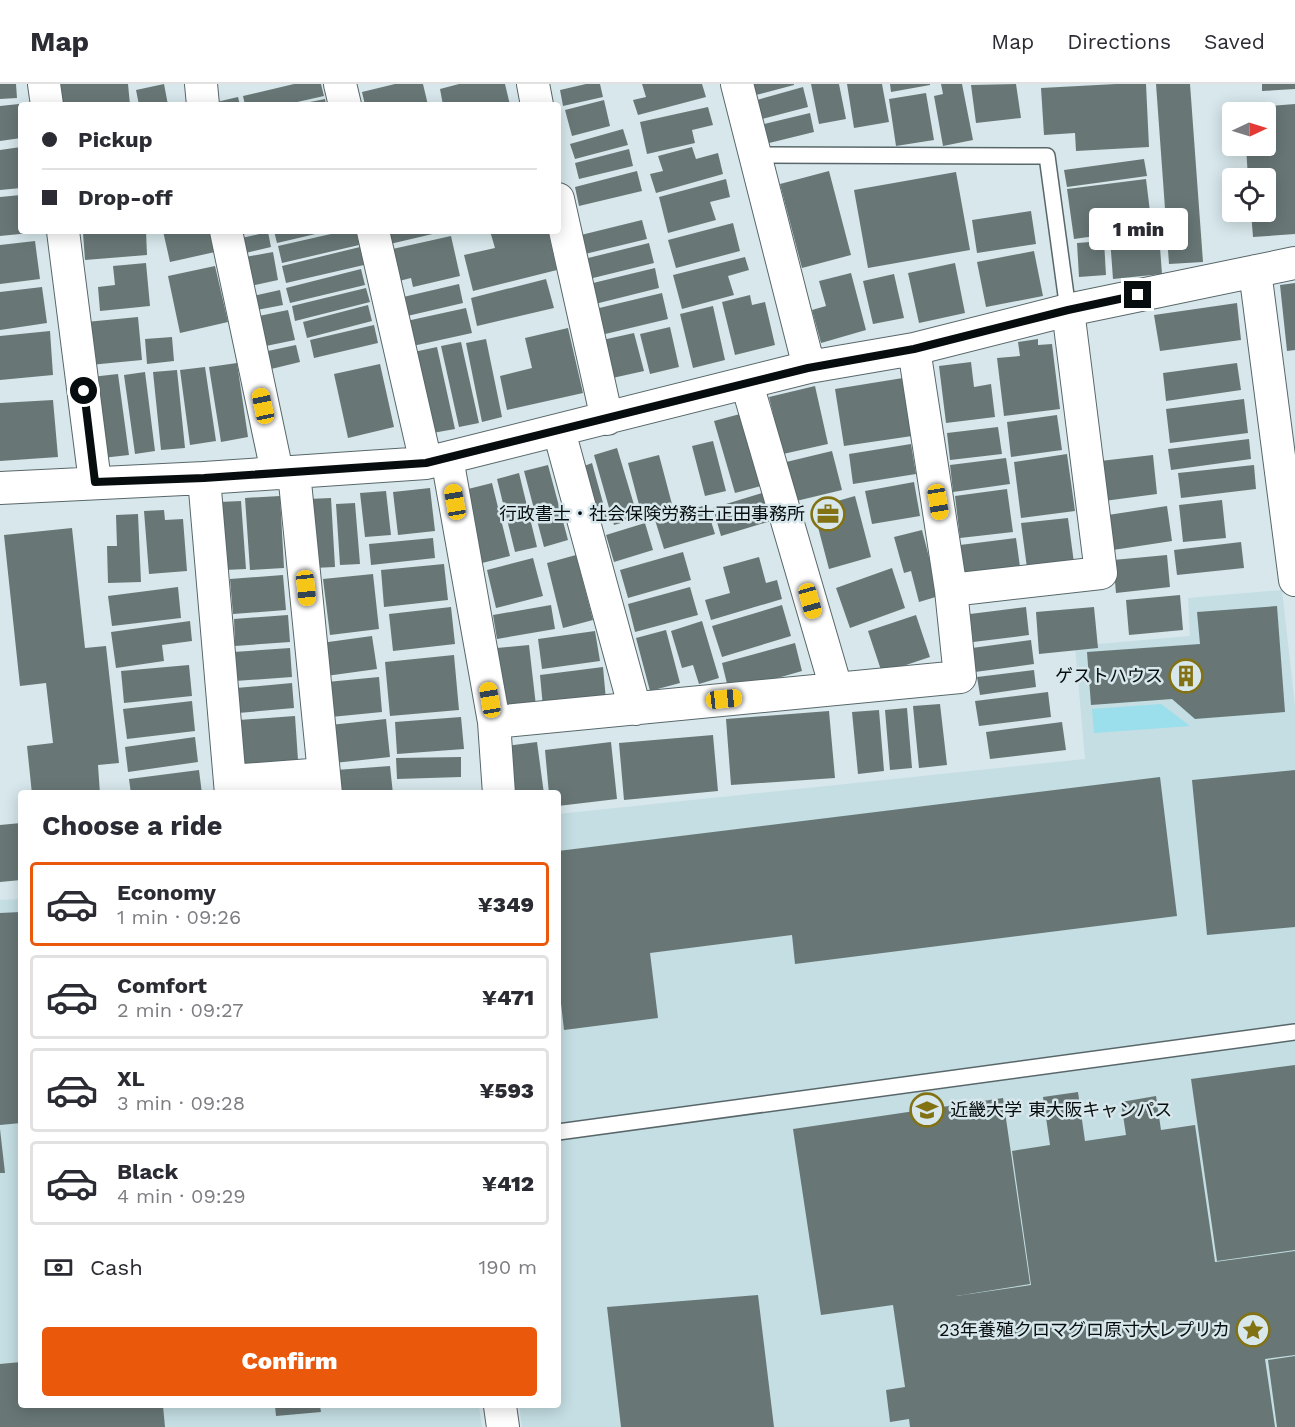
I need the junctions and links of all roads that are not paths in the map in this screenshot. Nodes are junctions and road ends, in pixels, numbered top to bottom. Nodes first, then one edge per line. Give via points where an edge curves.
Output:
1 (44, 84) edge
2 (201, 84) edge
3 (340, 84) edge
4 (532, 84) edge
5 (737, 84) edge
6 (47, 102) edge
7 (203, 102) edge
8 (344, 102) edge
9 (536, 102) edge
10 (754, 155) junction
11 (561, 212) edge
12 (63, 234) edge
13 (227, 234) edge
14 (374, 234) edge
15 (1295, 263) edge
16 (1255, 271) junction
17 (1068, 310) junction
18 (914, 349) junction
19 (808, 368) junction
20 (747, 384) junction
21 (607, 418) junction
22 (559, 431) junction
23 (436, 461) junction
24 (286, 472) junction
25 (204, 478) junction
26 (95, 482) junction
27 (0, 488) edge
28 (1295, 580) edge
29 (951, 590) junction
30 (836, 688) junction
31 (635, 709) junction
32 (494, 722) junction
33 (325, 784) edge
34 (230, 787) edge
35 (499, 790) edge
36 (1295, 1032) edge
37 (561, 1132) edge
38 (500, 1408) edge
39 (503, 1427) edge

1 - 6 street
2 - 7 street
3 - 8 street
4 - 9 street
5 - 10 street
10 - 17 lane via 1047,156
10 - 19 street
11 - 21 street
12 - 26 street
13 - 24 street
14 - 23 street
15 - 16 street
16 - 17 street
16 - 28 street
17 - 18 street
17 - 29 street via 1101,573
18 - 19 street
18 - 29 street
19 - 20 street
20 - 21 street
20 - 30 street
21 - 22 street
22 - 23 street
22 - 31 street
23 - 24 street
23 - 32 street
24 - 25 street
24 - 33 street
25 - 26 street
25 - 34 street
26 - 27 street
29 - 30 street via 960,677
30 - 31 street
31 - 32 street
32 - 35 street
33 - 34 street
36 - 37 lane
38 - 39 street

